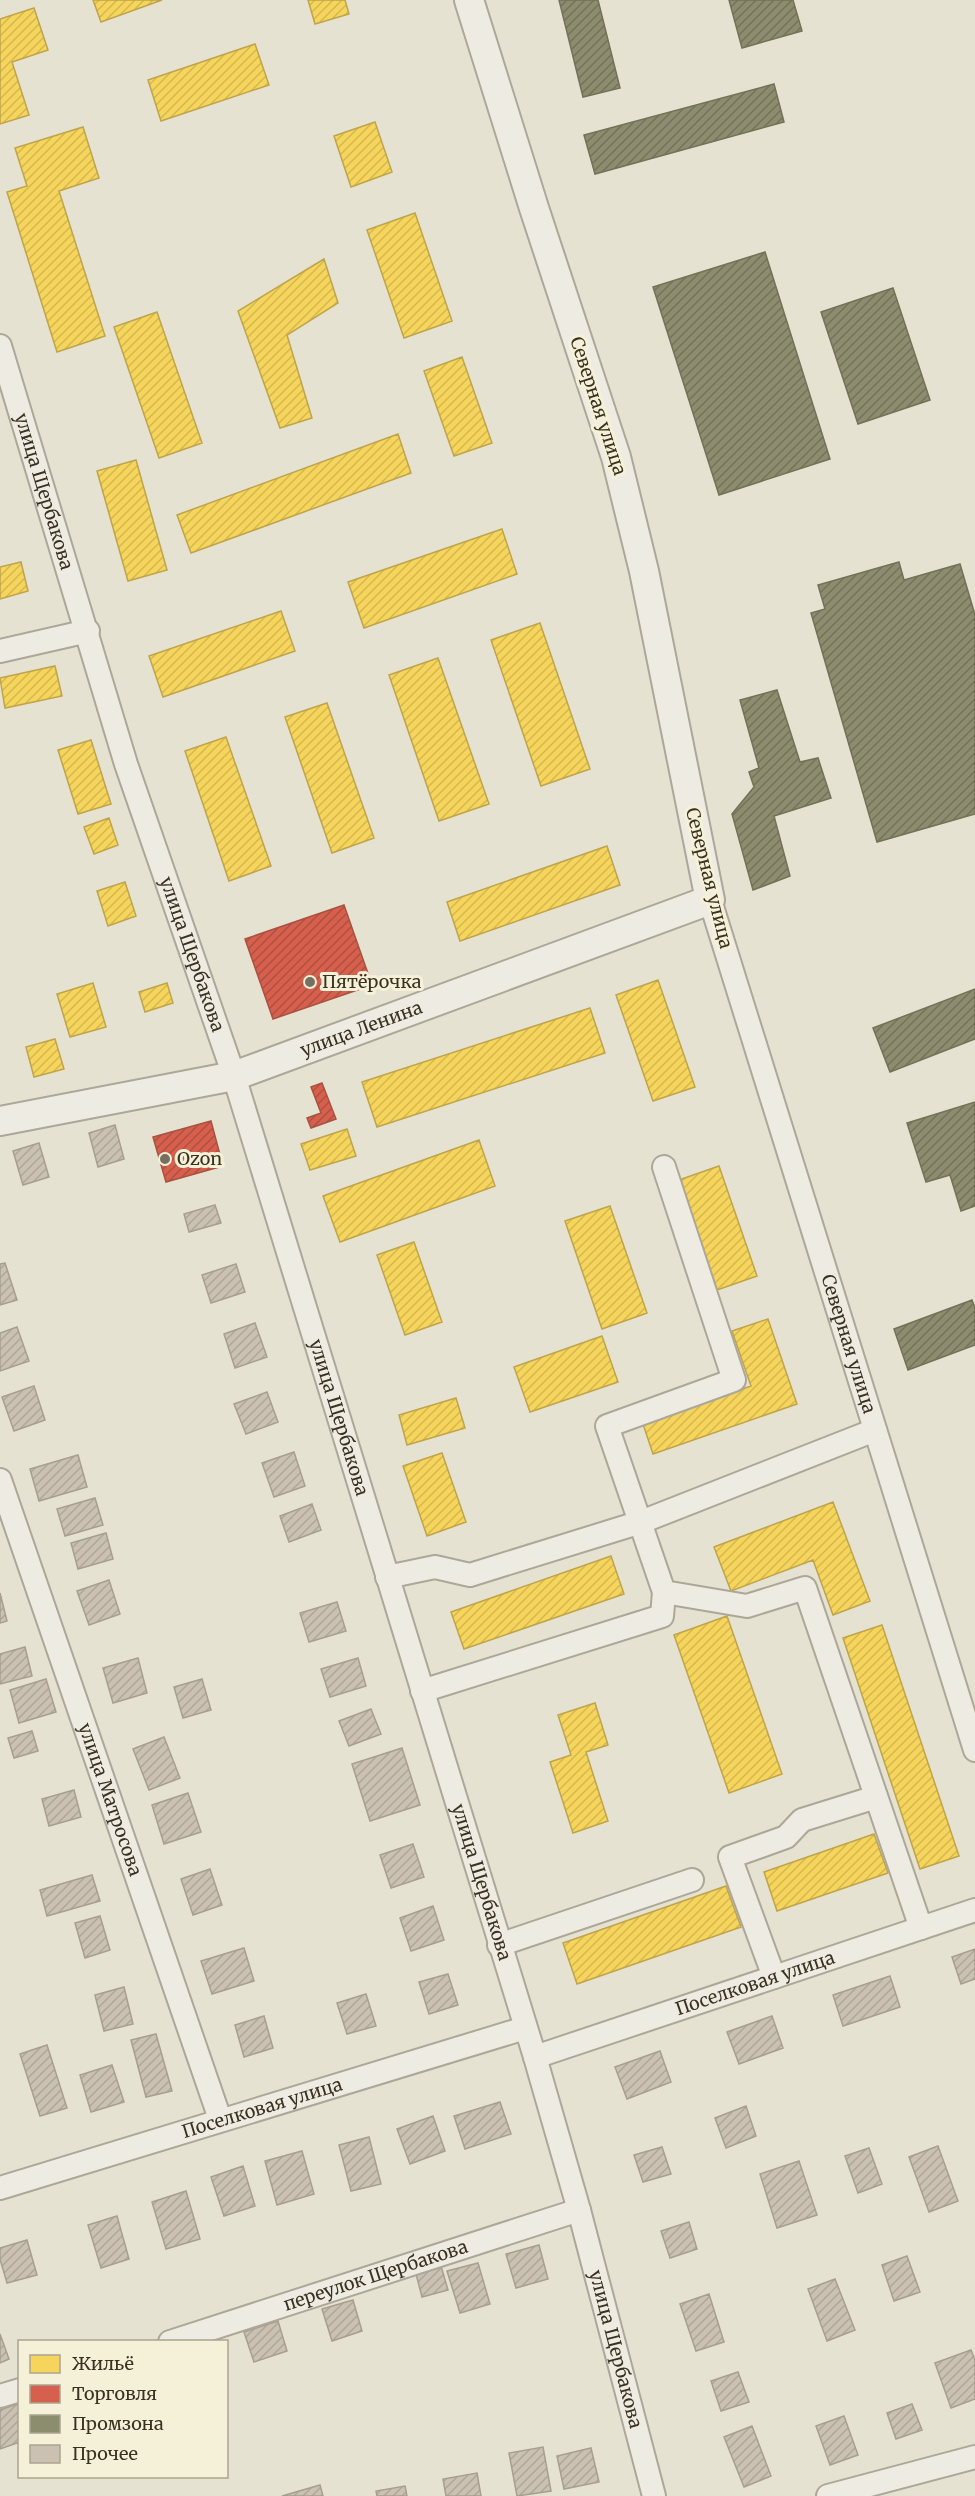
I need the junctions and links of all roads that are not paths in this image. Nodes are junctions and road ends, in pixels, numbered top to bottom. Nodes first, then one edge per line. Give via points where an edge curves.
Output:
1 (469, 0) edge
2 (0, 346) edge
3 (88, 631) junction
4 (0, 651) edge
5 (710, 900) junction
6 (234, 1076) junction
7 (0, 1121) edge
8 (664, 1167) dead end
9 (875, 1430) junction
10 (0, 1480) edge
11 (641, 1522) junction
12 (387, 1577) junction
13 (664, 1592) junction
14 (422, 1691) junction
15 (975, 1750) edge
16 (876, 1797) junction
17 (692, 1880) dead end
18 (975, 1910) edge
19 (921, 1928) junction
20 (499, 1945) junction
21 (774, 1977) junction
22 (525, 2028) junction
23 (535, 2057) junction
24 (220, 2119) junction
25 (0, 2188) edge
26 (579, 2210) junction
27 (176, 2340) edge
28 (18, 2391) edge
29 (0, 2396) edge
30 (975, 2457) edge
31 (654, 2496) edge
32 (828, 2496) edge

1 - 5 street, Северная улица via 616,457 644,570
2 - 3 street, улица Щербакова
3 - 4 street
3 - 6 street, улица Щербакова via 126,764
5 - 6 street, улица Ленина
5 - 9 street, Северная улица
6 - 7 street, улица Ленина
6 - 12 street, улица Щербакова
8 - 11 street via 734,1380 607,1426
9 - 11 street
9 - 15 street, Северная улица
10 - 24 street, улица Матросова
11 - 12 street via 470,1575 435,1567
11 - 13 street
12 - 14 street, улица Щербакова
13 - 14 street via 662,1616
13 - 16 street via 747,1606 805,1588
14 - 20 street, улица Щербакова
16 - 19 street
16 - 21 street via 802,1820 786,1837 730,1857
17 - 20 street
18 - 19 street, Поселковая улица
19 - 21 street, Поселковая улица
20 - 22 street, улица Щербакова
21 - 23 street, Поселковая улица
22 - 23 street, улица Щербакова
22 - 24 street, Поселковая улица
23 - 26 street, улица Щербакова
24 - 25 street, Поселковая улица
26 - 27 street, переулок Щербакова
26 - 31 street, улица Щербакова
28 - 29 street
30 - 32 street

